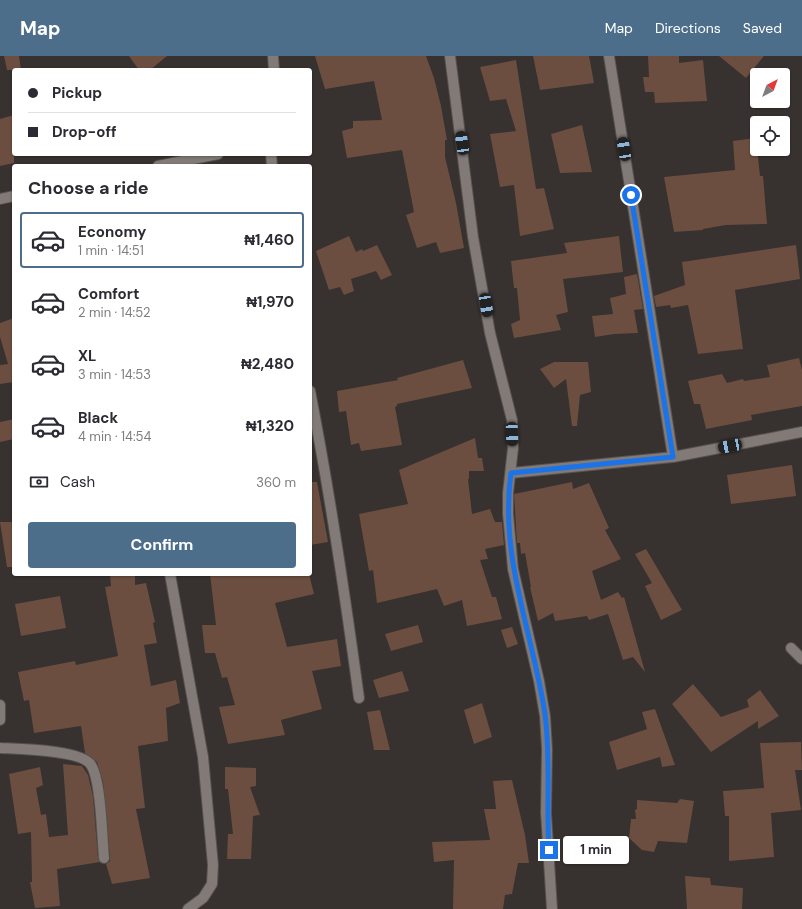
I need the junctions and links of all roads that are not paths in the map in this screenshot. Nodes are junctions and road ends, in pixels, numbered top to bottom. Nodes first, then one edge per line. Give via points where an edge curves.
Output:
1 (273, 56) edge
2 (450, 56) edge
3 (609, 56) edge
4 (274, 68) edge
5 (208, 156) edge
6 (168, 164) edge
7 (12, 196) edge
8 (0, 199) edge
9 (312, 401) edge
10 (802, 432) edge
11 (673, 457) junction
12 (511, 473) junction
13 (170, 576) edge
14 (791, 648) dead end
15 (802, 660) edge
16 (359, 698) dead end
17 (0, 705) edge
18 (0, 720) edge
19 (0, 748) edge
20 (104, 858) dead end
21 (188, 909) edge
22 (552, 909) edge

1 - 4 street
2 - 12 street via 473,237 490,333 512,420
3 - 11 street
5 - 6 street
7 - 8 street
9 - 16 street via 344,583
10 - 11 street
11 - 12 street
12 - 22 street via 508,514 513,569 545,716 546,813
13 - 21 street via 202,757 213,866 212,884 203,898
14 - 15 street
17 - 18 street
19 - 20 street via 56,752 83,758 91,764 97,778

